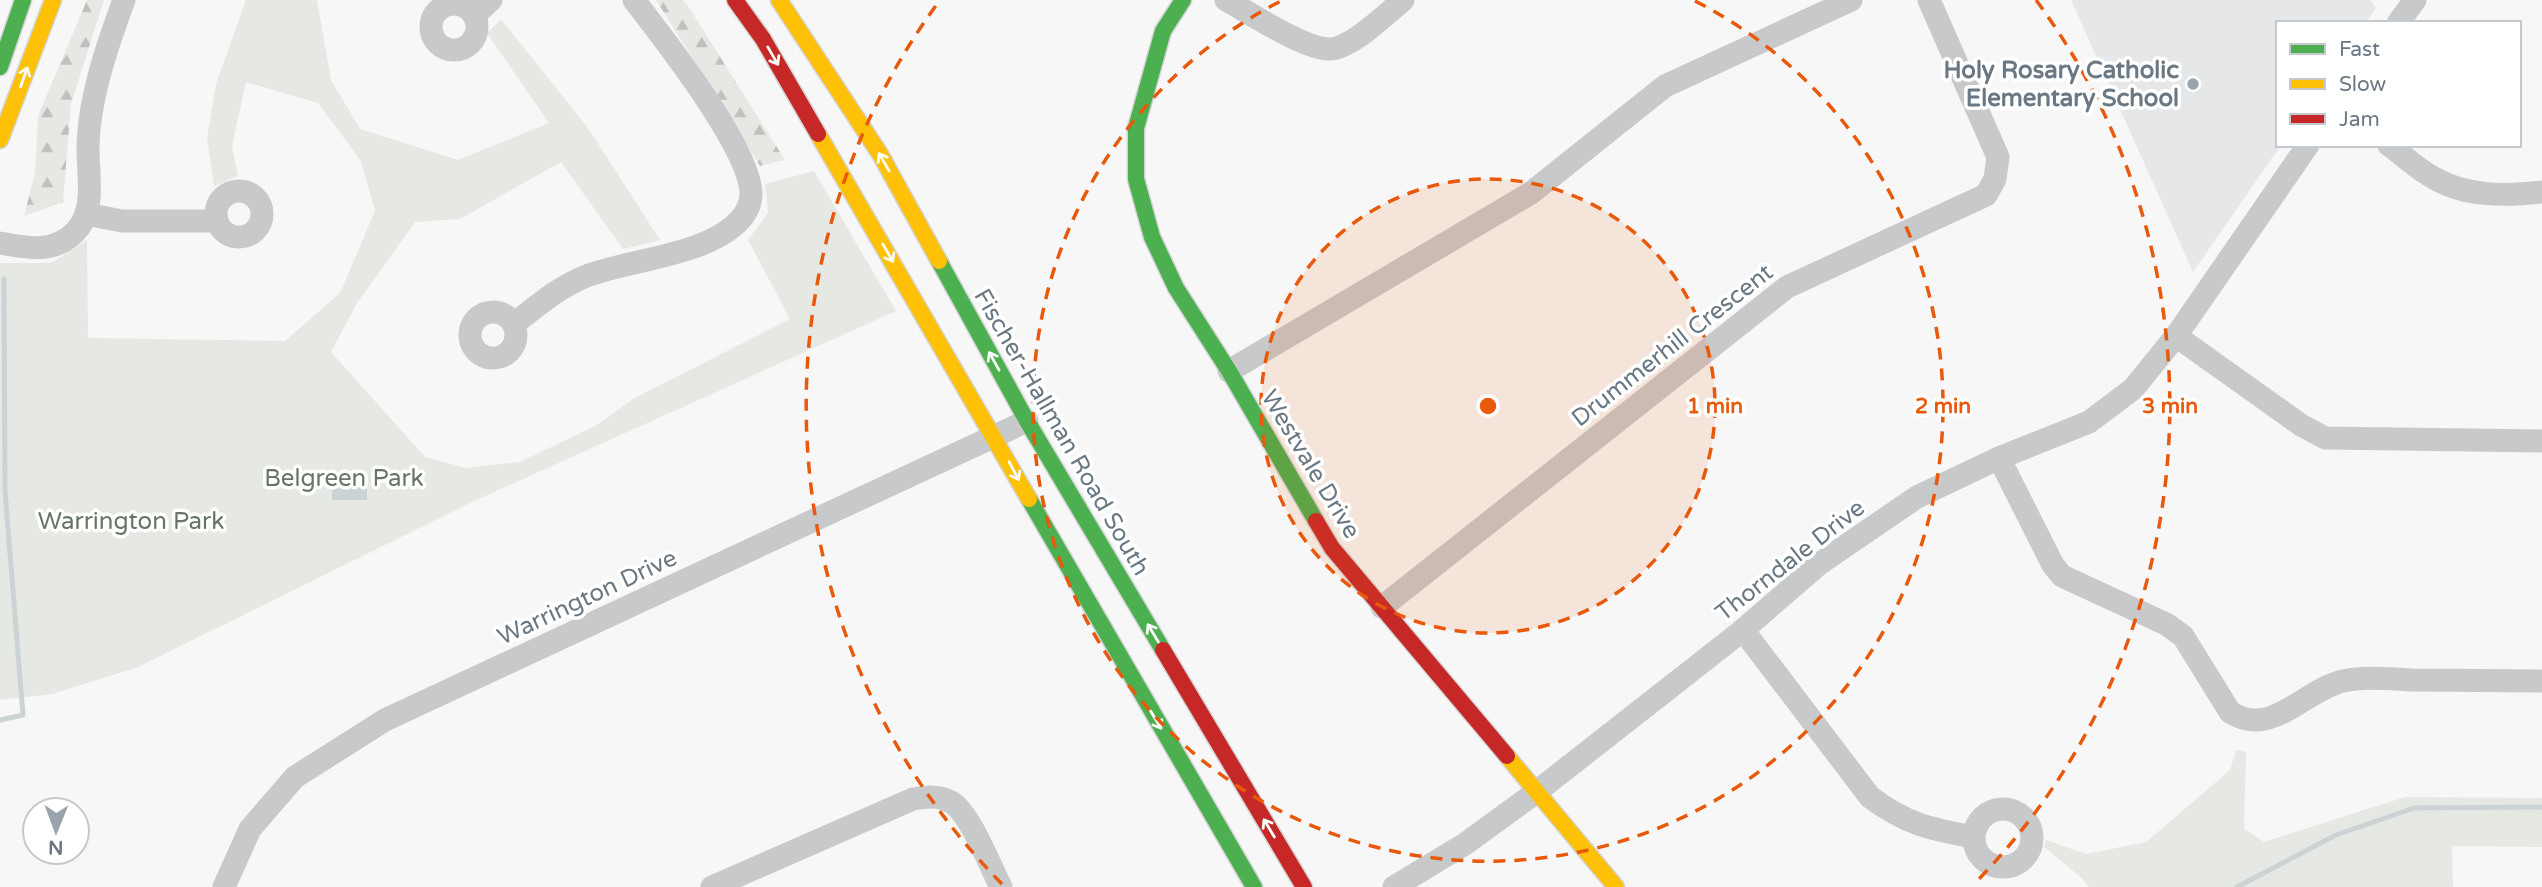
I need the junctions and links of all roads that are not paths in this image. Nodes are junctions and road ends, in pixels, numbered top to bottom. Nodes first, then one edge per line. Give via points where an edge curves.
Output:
1 (23, 0) edge
2 (53, 0) edge
3 (124, 0) edge
4 (491, 0) edge
5 (634, 0) edge
6 (735, 0) edge
7 (779, 0) edge
8 (1183, 0) edge
9 (1226, 0) edge
10 (1403, 0) edge
11 (1852, 0) edge
12 (1929, 0) edge
13 (2415, 0) edge
14 (474, 16) dead end
15 (2399, 21) edge
16 (0, 67) edge
17 (0, 140) edge
18 (2307, 147) edge
19 (2392, 147) edge
20 (2542, 192) edge
21 (86, 214) junction
22 (217, 221) dead end
23 (0, 243) edge
24 (514, 324) dead end
25 (2176, 336) junction
26 (1229, 370) junction
27 (1027, 421) junction
28 (995, 436) junction
29 (2542, 441) edge
30 (1998, 458) junction
31 (1382, 607) junction
32 (1742, 630) junction
33 (2542, 681) edge
34 (1535, 793) junction
35 (1973, 837) dead end
36 (224, 887) edge
37 (712, 887) edge
38 (1001, 887) edge
39 (1254, 887) edge
40 (1304, 887) edge
41 (1394, 887) edge
42 (1616, 887) edge

1 - 16 main road
17 -> 2 main road
3 - 21 street via 96,89
4 - 14 street
5 - 24 street via 672,49 745,167 749,205 729,229 698,246 588,276 557,290
6 -> 28 main road via 763,39
27 -> 7 main road, Fischer-Hallman Road South via 880,154
8 - 26 main road, Westvale Drive via 1163,31 1145,86 1136,128 1136,179 1152,237 1176,288
9 - 10 street via 1307,43 1331,49 1358,37
11 - 26 street via 1665,86 1531,193
12 - 31 street, Drummerhill Crescent via 1998,157 1995,179 1986,195 1787,287
13 - 15 street
18 - 25 street, Thorndale Drive
19 - 20 street via 2434,179 2462,189 2485,194
21 - 22 street via 122,221
21 - 23 street via 76,232 57,245 42,249
25 - 29 street via 2325,438
25 - 30 street, Thorndale Drive via 2133,389 2089,422
26 - 31 main road, Westvale Drive via 1332,548
27 - 28 street, Warrington Drive
40 -> 27 main road, Fischer-Hallman Road South
28 - 36 street, Warrington Drive via 384,720 295,777 250,829
28 -> 39 main road via 1059,556
30 - 32 street, Thorndale Drive via 1917,497 1819,564
30 - 33 street via 2062,576 2183,636 2230,712 2242,719 2275,717 2325,688 2355,679
31 - 34 main road, Westvale Drive
32 - 34 street, Thorndale Drive
32 - 35 street via 1870,797 1896,816 1925,828
34 - 41 street, Thorndale Drive via 1465,844
34 - 42 main road, Westvale Drive
37 - 38 street via 913,799 933,796 951,802 965,817

